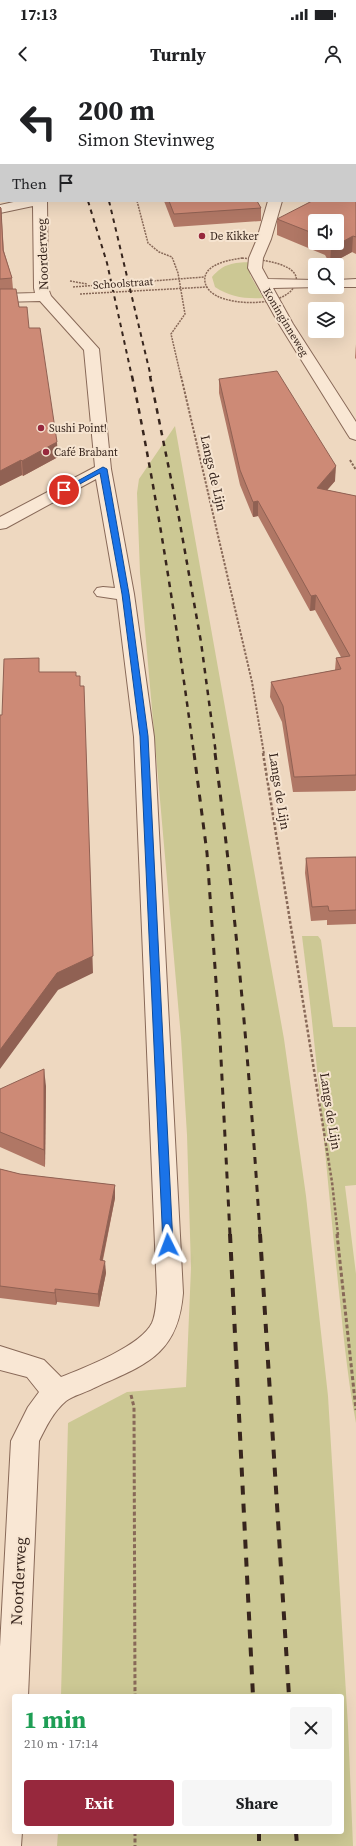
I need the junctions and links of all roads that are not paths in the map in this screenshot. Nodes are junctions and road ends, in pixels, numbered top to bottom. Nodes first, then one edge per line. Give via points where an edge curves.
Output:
1 (34, 202) edge
2 (39, 202) edge
3 (275, 202) edge
4 (0, 209) edge
5 (263, 283) junction
6 (356, 283) edge
7 (308, 284) edge
8 (344, 284) edge
9 (43, 293) junction
10 (0, 298) edge
11 (356, 435) edge
12 (103, 469) junction
13 (0, 524) edge
14 (103, 592) dead end
15 (125, 594) junction
16 (0, 1358) edge
17 (57, 1392) junction
18 (13, 1694) edge
19 (12, 1704) edge
20 (5, 1846) edge

1 - 4 street
2 - 9 street, Noorderweg
3 - 5 street, Koninginneweg via 256,258 255,268
5 - 7 street
5 - 11 street, Koninginneweg
6 - 8 street
9 - 10 street
9 - 12 street, Noorderweg via 91,349
12 - 13 street
12 - 15 street, Noorderweg
14 - 15 street
15 - 17 street, Noorderweg via 144,736 169,1312 162,1330 147,1347
16 - 17 street via 35,1368
17 - 18 street, Noorderweg via 39,1413 25,1441
19 - 20 street, Noorderweg

